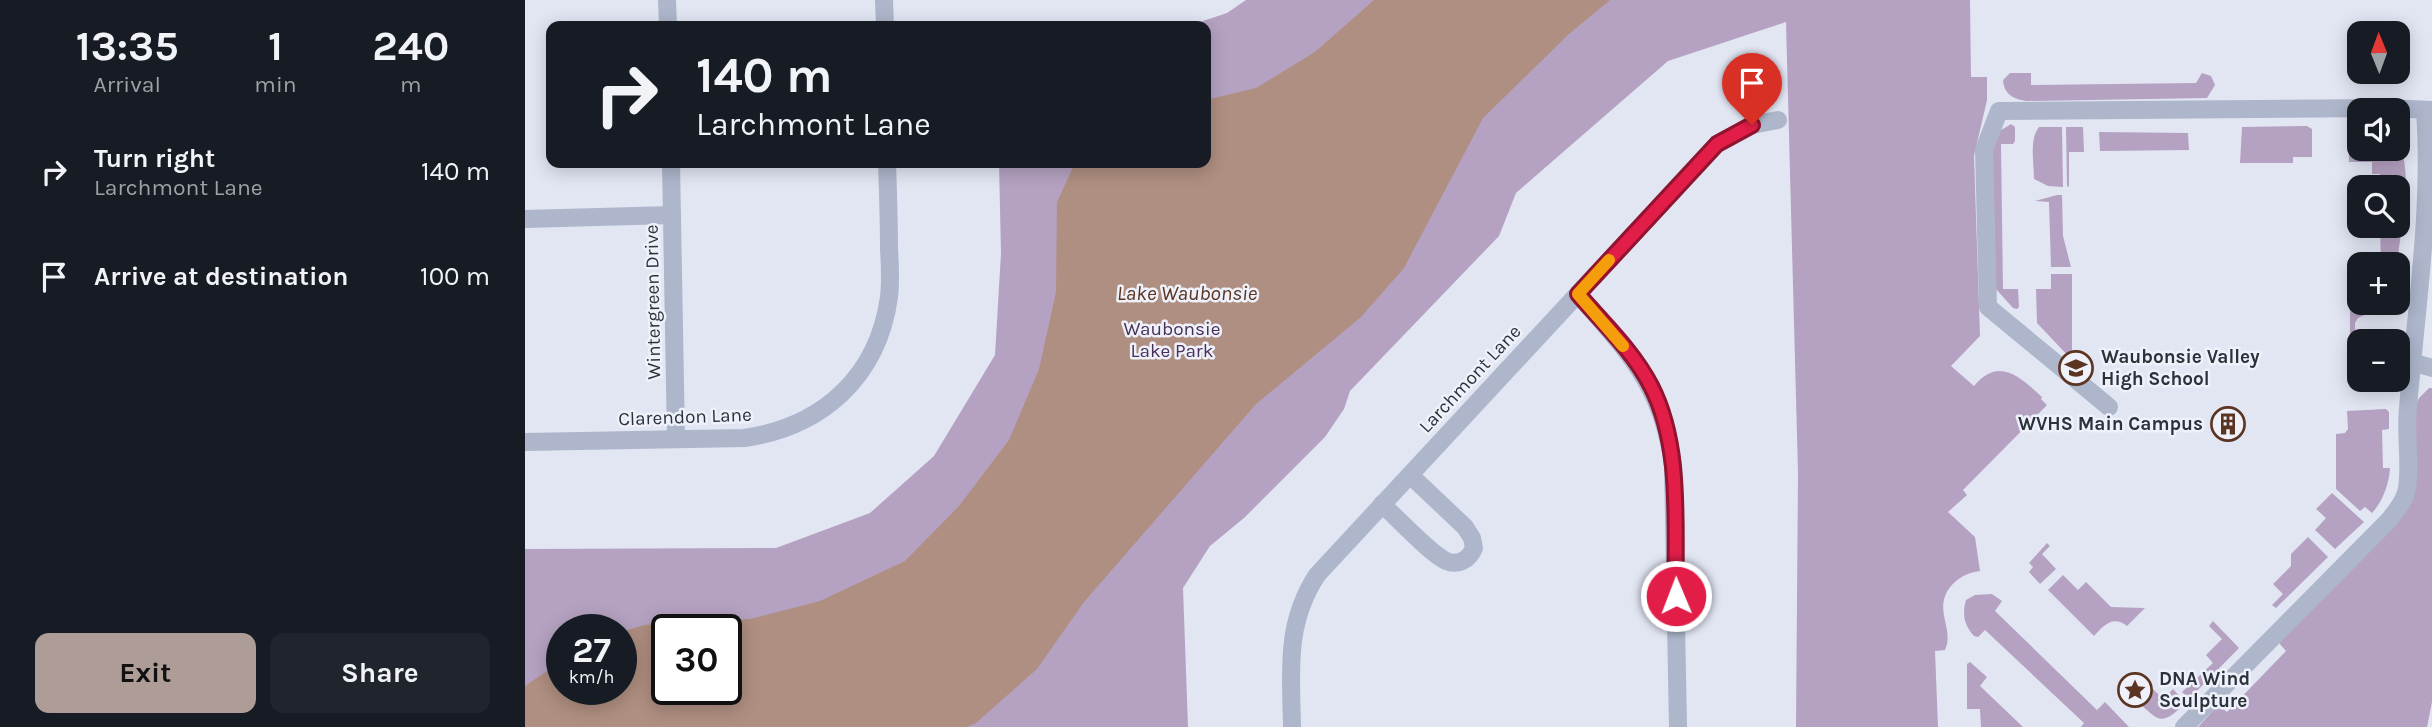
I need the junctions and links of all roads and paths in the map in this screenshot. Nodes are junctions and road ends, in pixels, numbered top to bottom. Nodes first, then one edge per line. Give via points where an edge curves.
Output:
1 (667, 0) edge
2 (884, 0) edge
3 (668, 21) edge
4 (885, 21) edge
5 (2424, 110) edge
6 (1778, 120) dead end
7 (671, 168) edge
8 (887, 168) edge
9 (672, 215) junction
10 (525, 219) edge
11 (1578, 294) junction
12 (2412, 362) junction
13 (2432, 368) edge
14 (2109, 407) dead end
15 (676, 439) junction
16 (525, 442) edge
17 (1410, 475) junction
18 (1382, 504) junction
19 (1292, 727) edge
20 (1678, 727) edge
21 (2183, 727) edge

1 - 3 street
2 - 4 street
5 - 12 street via 2429,198
5 - 14 street via 1999,111 1984,150 1988,307
6 - 11 street, Larchmont Lane via 1752,125 1717,144
7 - 9 street, Wintergreen Drive
8 - 15 street, Clarendon Lane via 890,279 885,319 869,358 846,392 801,422 766,435
9 - 10 street
9 - 15 street, Wintergreen Drive
11 - 17 street, Larchmont Lane
11 - 20 street via 1639,366 1668,433 1673,466
12 - 13 street
12 - 21 street via 2407,488 2397,510
15 - 16 street, Clarendon Lane
17 - 18 street, Larchmont Lane
17 - 18 street via 1470,532 1474,548 1469,556 1455,563 1441,558
18 - 19 street, Larchmont Lane via 1332,556 1302,602 1291,648

